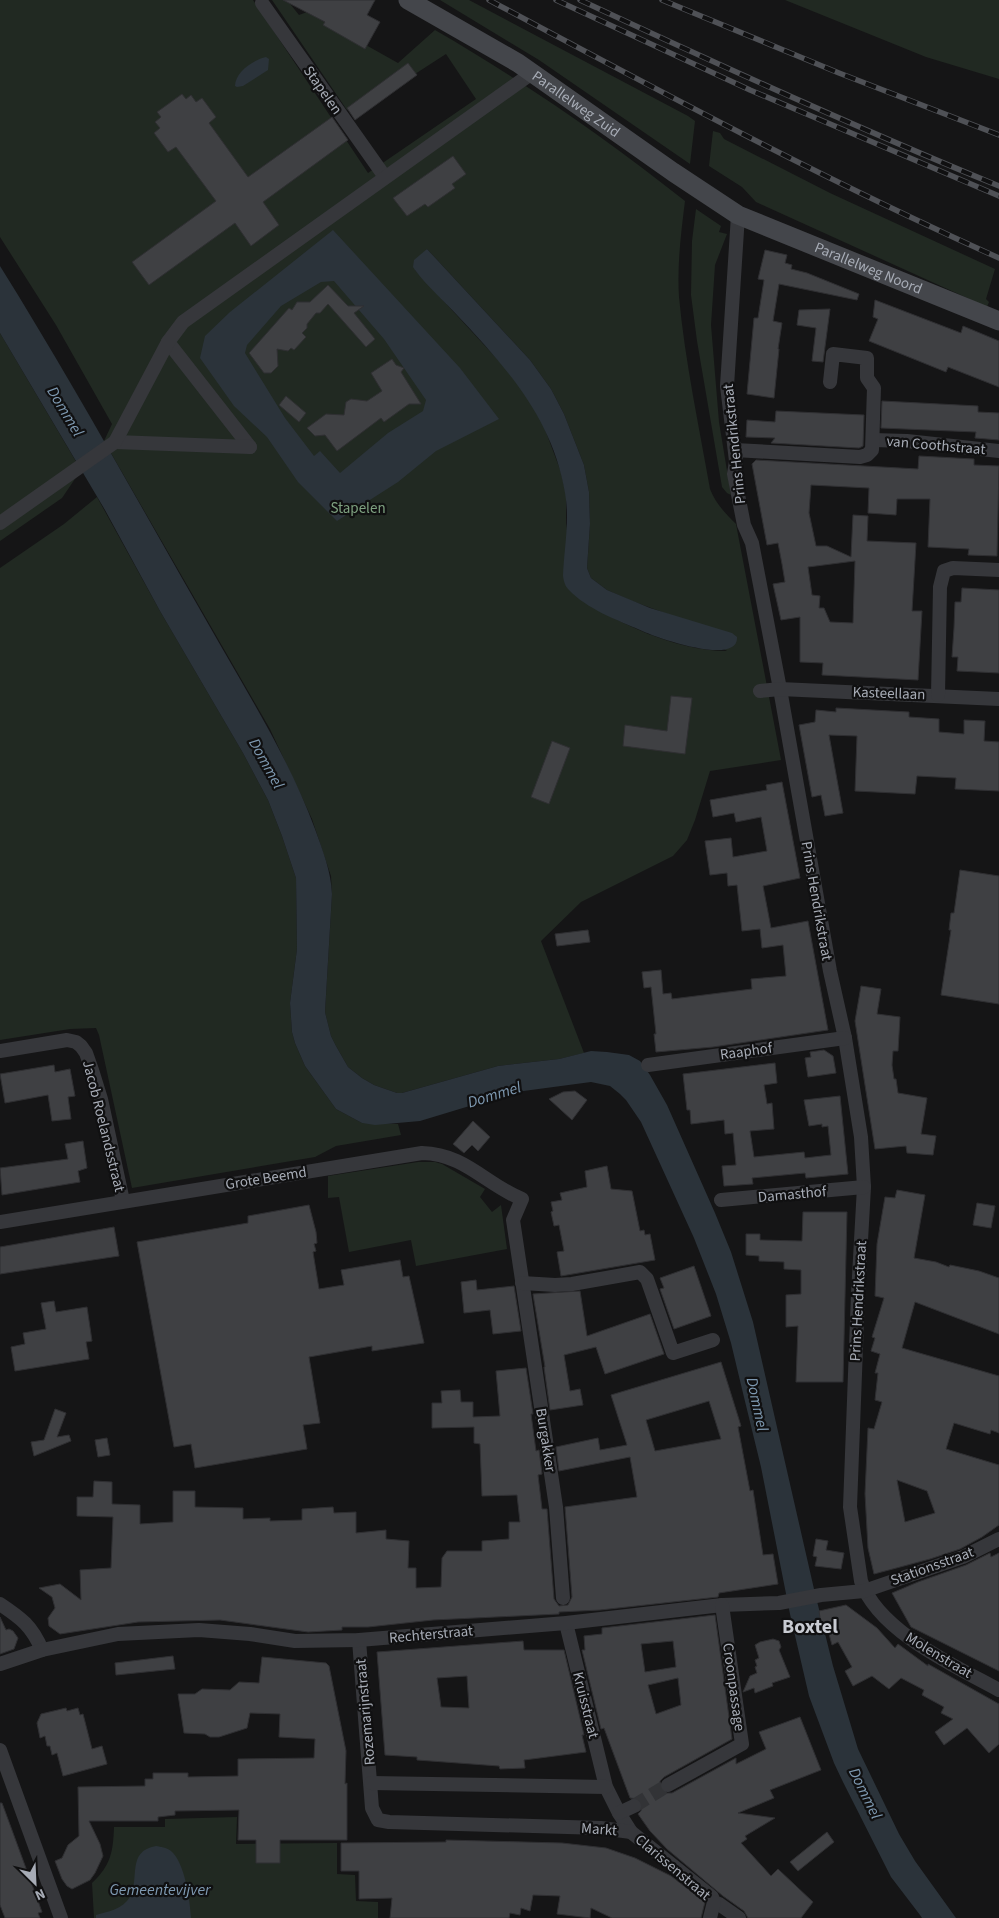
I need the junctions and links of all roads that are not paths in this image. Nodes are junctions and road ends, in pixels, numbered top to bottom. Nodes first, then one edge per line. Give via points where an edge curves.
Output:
1 (408, 0) edge
2 (262, 3) dead end
3 (532, 73) junction
4 (385, 177) junction
5 (738, 215) junction
6 (999, 321) edge
7 (168, 342) junction
8 (830, 382) dead end
9 (872, 440) junction
10 (114, 442) junction
11 (735, 450) junction
12 (999, 451) edge
13 (0, 523) edge
14 (999, 570) edge
15 (780, 689) junction
16 (760, 691) dead end
17 (938, 695) junction
18 (999, 699) edge
19 (844, 1038) junction
20 (0, 1051) edge
21 (648, 1065) dead end
22 (864, 1187) junction
23 (522, 1198) joint
24 (721, 1200) dead end
25 (123, 1201) junction
26 (0, 1222) edge
27 (522, 1283) junction
28 (713, 1340) dead end
29 (999, 1540) edge
30 (864, 1591) junction
31 (563, 1598) dead end
32 (0, 1604) edge
33 (722, 1605) junction
34 (566, 1623) junction
35 (359, 1640) junction
36 (42, 1650) junction
37 (0, 1664) edge
38 (999, 1690) edge
39 (0, 1750) edge
40 (371, 1783) junction
41 (668, 1785) tunnel mouth
42 (606, 1787) junction
43 (634, 1806) tunnel mouth
44 (619, 1813) junction
45 (631, 1832) junction
46 (714, 1902) junction
47 (61, 1918) edge
48 (710, 1918) edge
49 (739, 1918) edge

1 - 3 street, Parallelweg Zuid
2 - 4 street, Stapelen
3 - 4 street
3 - 5 street, Parallelweg Zuid
4 - 7 street via 183,322
5 - 6 street, Parallelweg Noord
5 - 11 street, Prins Hendrikstraat via 727,376
7 - 10 street
7 - 10 street via 250,447
8 - 9 street via 833,354 867,358 867,378 874,388
9 - 11 street, van Coothstraat via 872,450 860,457
9 - 12 street, van Coothstraat
10 - 13 street
11 - 15 street, Prins Hendrikstraat via 734,474 741,512 752,543
14 - 17 street via 944,570 940,587
15 - 16 street, Kasteellaan
15 - 17 street, Kasteellaan
15 - 19 street, Prins Hendrikstraat
17 - 18 street, Kasteellaan
19 - 21 street, Raaphof
19 - 22 street, Prins Hendrikstraat via 860,1136
20 - 25 street, Jacob Roelandsstraat via 67,1040 81,1046 101,1100
22 - 24 street, Damasthof
22 - 30 street, Prins Hendrikstraat via 850,1507
23 - 25 street, Grote Beemd via 456,1160 422,1153
23 - 27 street, Burgakker via 513,1220
25 - 26 street, Grote Beemd
27 - 28 street via 572,1284 640,1272 647,1279 673,1353
27 - 31 street, Burgakker via 556,1507
29 - 30 street, Stationsstraat via 963,1557
30 - 33 street, Rechterstraat via 780,1603
30 - 38 street, Molenstraat via 894,1627 911,1640
32 - 36 street via 23,1620 35,1634
33 - 34 street, Rechterstraat
33 - 41 street, Croonpassage via 742,1744
34 - 35 street, Rechterstraat
34 - 42 street, Kruisstraat
35 - 36 street, Rechterstraat via 295,1641 250,1634 190,1631 118,1634
35 - 40 street, Rozemarijnstraat
36 - 37 street, Rechterstraat
39 - 47 street
40 - 42 street
40 - 45 street, Markt via 372,1808 378,1820 601,1828
42 - 44 street, Markt
43 - 44 street
44 - 45 street, Markt
45 - 46 street, Clarissenstraat via 712,1897
46 - 48 street
46 - 49 street, Clarissenstraat

